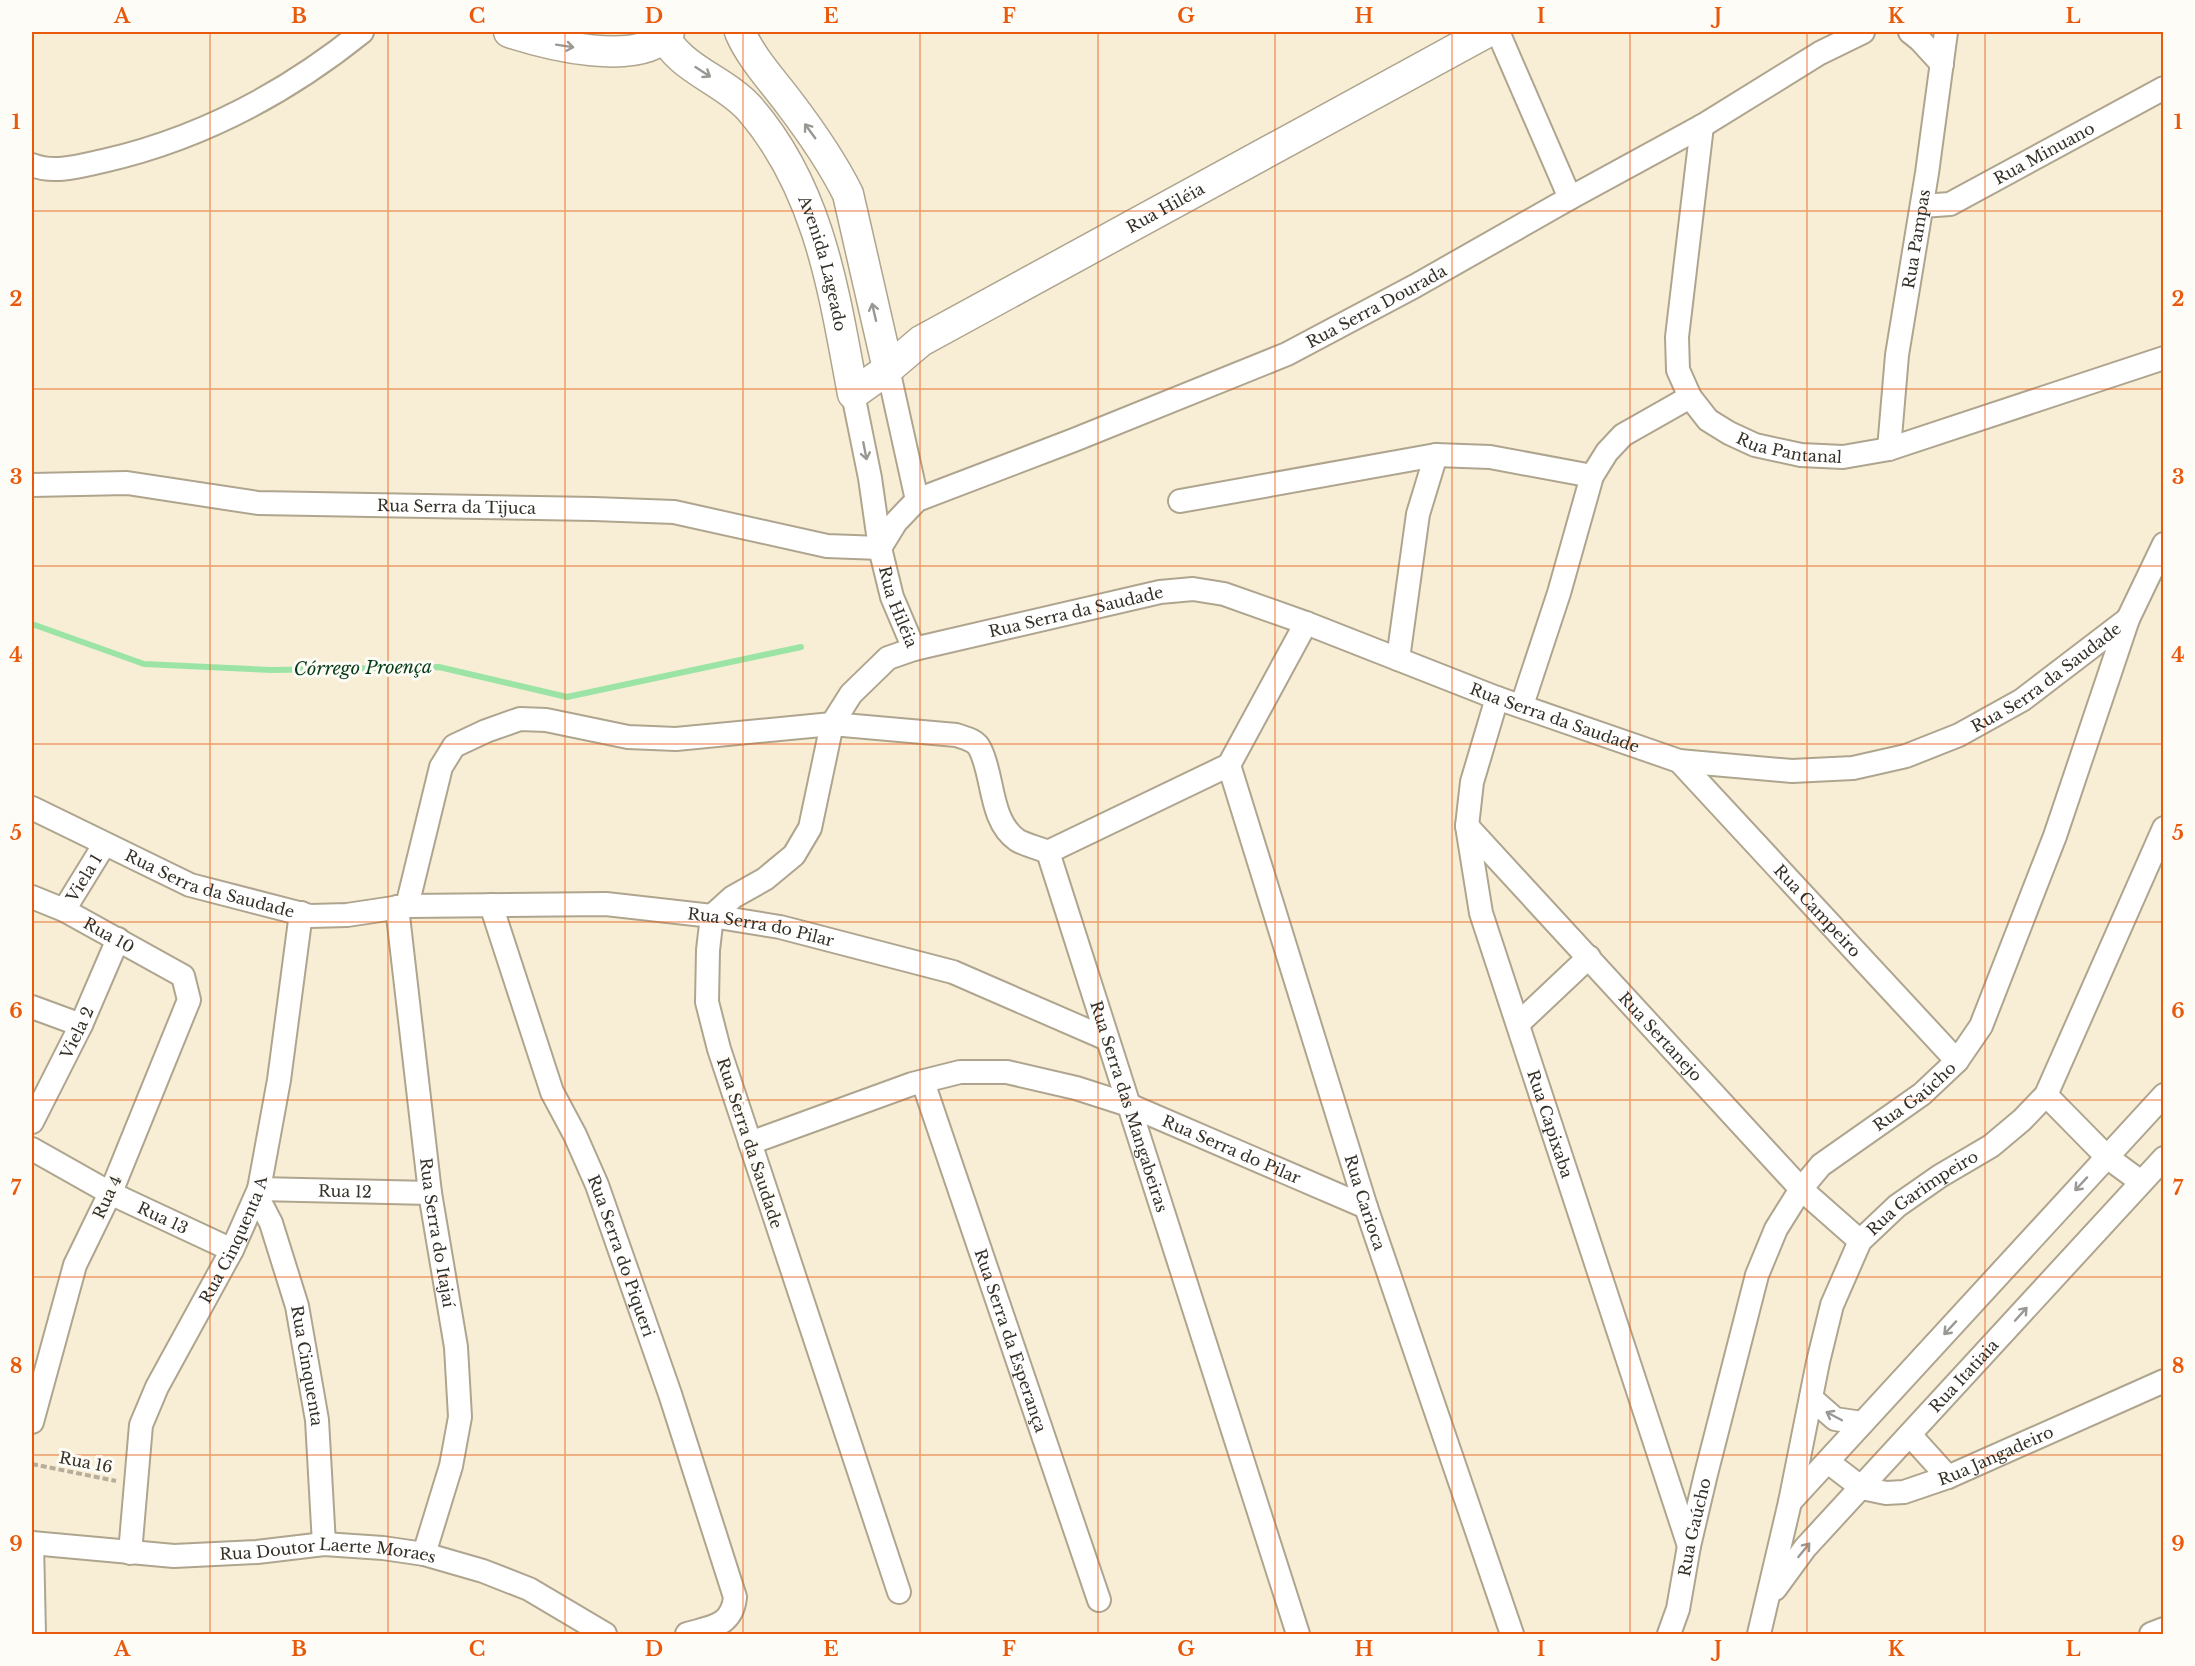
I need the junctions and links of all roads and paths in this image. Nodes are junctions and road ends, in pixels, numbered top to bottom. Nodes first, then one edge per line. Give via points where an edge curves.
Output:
1 (362, 32) edge
2 (509, 32) edge
3 (740, 32) edge
4 (1487, 32) edge
5 (1498, 32) edge
6 (1863, 32) edge
7 (1910, 32) edge
8 (1946, 32) edge
9 (665, 33) edge
10 (1942, 64) junction
11 (2163, 88) edge
12 (1702, 126) junction
13 (32, 165) edge
14 (1569, 198) junction
15 (1922, 206) junction
16 (2163, 358) edge
17 (888, 369) junction
18 (853, 394) junction
19 (1690, 397) junction
20 (1889, 449) junction
21 (1436, 455) junction
22 (1592, 476) junction
23 (32, 485) edge
24 (917, 500) junction
25 (1180, 501) dead end
26 (2163, 544) edge
27 (880, 548) junction
28 (2128, 619) junction
29 (1306, 622) junction
30 (963, 639) joint
31 (914, 650) junction
32 (1398, 659) junction
33 (1497, 698) junction
34 (1522, 705) junction
35 (832, 724) junction
36 (1679, 761) junction
37 (1229, 765) junction
38 (32, 808) edge
39 (1467, 826) junction
40 (2163, 828) edge
41 (104, 845) junction
42 (1048, 852) junction
43 (32, 897) edge
44 (491, 905) junction
45 (402, 906) junction
46 (64, 910) junction
47 (301, 913) junction
48 (712, 916) junction
49 (118, 939) junction
50 (1589, 957) junction
51 (183, 976) joint
52 (32, 1007) edge
53 (1518, 1024) junction
54 (81, 1025) junction
55 (1107, 1039) junction
56 (1957, 1061) junction
57 (923, 1082) junction
58 (2046, 1095) junction
59 (2163, 1095) edge
60 (1129, 1105) junction
61 (32, 1122) edge
62 (750, 1143) junction
63 (32, 1149) edge
64 (2107, 1157) junction
65 (2163, 1158) edge
66 (2141, 1182) junction
67 (1801, 1189) junction
68 (110, 1193) junction
69 (258, 1193) junction
70 (430, 1193) junction
71 (1366, 1207) junction
72 (1860, 1240) junction
73 (232, 1250) junction
74 (2163, 1381) edge
75 (1811, 1398) junction
76 (32, 1422) edge
77 (1862, 1423) junction
78 (1910, 1435) junction
79 (1828, 1462) junction
80 (32, 1464) edge
81 (1948, 1477) junction
82 (135, 1485) junction
83 (1862, 1488) junction
84 (1790, 1502) junction
85 (32, 1543) edge
86 (324, 1544) junction
87 (1689, 1546) junction
88 (130, 1553) junction
89 (424, 1554) junction
90 (899, 1592) dead end
91 (1769, 1597) junction
92 (1099, 1600) dead end
93 (2163, 1629) edge
94 (34, 1635) edge
95 (605, 1635) edge
96 (687, 1635) edge
97 (1298, 1635) edge
98 (1512, 1635) edge
99 (1669, 1635) edge
100 (1759, 1635) edge
101 (2151, 1635) edge

1 - 13 street via 290,85 194,134 93,163 48,169
2 -> 9 main road via 540,42 617,51 654,44
17 -> 3 main road via 848,194 812,132 755,58
4 - 17 main road, Rua Hiléia via 921,341
5 - 14 street
6 - 12 street, Rua Serra Dourada via 1821,53
7 - 10 street
8 - 10 street, Rua Pampas
9 -> 18 main road, Avenida Lageado via 681,57 749,107 767,129 804,194 829,272
10 - 15 street, Rua Pampas
11 - 15 street, Rua Minuano via 1950,204
12 - 14 street, Rua Serra Dourada
12 - 19 street, Rua Pantanal via 1677,338 1678,370
14 - 24 street, Rua Serra Dourada via 1287,354
15 - 20 street, Rua Pampas via 1897,355
16 - 20 street, Rua Pantanal
17 - 18 main road, Rua Hiléia
17 - 24 street
18 -> 27 street, Avenida Lageado
19 - 20 street, Rua Pantanal via 1708,420 1755,445 1801,455 1843,457
19 - 22 street via 1623,435
21 - 22 street via 1490,457
21 - 25 street
21 - 32 street via 1418,514
22 - 34 street
23 - 27 street, Rua Serra da Tijuca via 127,483 258,503 674,512 827,546
24 - 27 street, Rua Serra Dourada via 896,522
26 - 28 street, Rua Gaúcho
27 - 31 street, Rua Hiléia via 892,597
28 - 36 street, Rua Serra da Saudade via 2022,700 1959,735 1906,756 1853,768 1792,771
28 - 56 street, Rua Gaúcho via 2055,836 1981,1026
29 - 30 street, Rua Serra da Saudade via 1224,594 1193,589 1160,592
29 - 32 street, Rua Serra da Saudade
29 - 37 street
30 - 31 street, Rua Hiléia
31 - 35 street via 888,658 851,694
32 - 33 street, Rua Serra da Saudade
33 - 34 street, Rua Serra da Saudade
33 - 39 street, Rua Capixaba via 1472,782
34 - 36 street, Rua Serra da Saudade
35 - 42 street via 956,735 970,740 980,748 998,814 1009,830 1017,840
35 - 45 street via 676,739 628,737 546,720 520,719 486,731 454,746 441,767
35 - 48 street via 810,828 794,855
36 - 56 street, Rua Campeiro
37 - 42 street
37 - 71 street, Rua Carioca
38 - 41 street, Rua Serra da Saudade
39 - 50 street, Rua Sertanejo
39 - 53 street, Rua Capixaba via 1482,913
40 - 58 street, Rua Garimpeiro
41 - 46 street, Viela 1
41 - 47 street, Rua Serra da Saudade via 190,885
42 - 55 street, Rua Serra das Mangabeiras
43 - 46 street, Rua 10
44 - 45 street, Rua Serra do Pilar
44 - 48 street, Rua Serra do Pilar via 606,904
44 - 96 street, Rua Serra do Piqueri via 552,1092 597,1185 735,1597 732,1612 722,1623
45 - 47 street, Rua Serra da Saudade via 346,915
45 - 70 street, Rua Serra do Itajaí
46 - 49 street, Rua 10
47 - 69 street, Rua Cinquenta A via 279,1080
48 - 55 street, Rua Serra do Pilar via 780,927 953,972
48 - 62 street, Rua Serra da Saudade via 707,1002
49 - 51 street, Rua 10
49 - 54 street, Viela 2
50 - 53 street
50 - 67 street, Rua Sertanejo
51 - 68 street, Rua 4 via 189,1000
52 - 54 street
53 - 87 street, Rua Capixaba
54 - 61 street, Viela 2
55 - 60 street, Rua Serra das Mangabeiras
56 - 67 street, Rua Gaúcho via 1922,1094 1821,1165
57 - 60 street, Rua Serra do Pilar via 960,1072 1007,1072
57 - 62 street, Rua Serra do Pilar
57 - 92 street, Rua Serra da Esperança
58 - 64 street
58 - 72 street, Rua Garimpeiro via 1991,1146 1897,1206
59 - 64 street
60 - 71 street, Rua Serra do Pilar
60 - 97 street, Rua Serra das Mangabeiras
62 - 90 street, Rua Serra da Saudade
63 - 68 street, Rua 13
64 - 66 street
64 -> 77 street
65 - 66 street, Rua Itatiaia
78 -> 66 street, Rua Itatiaia
67 - 72 street, Rua Sertanejo
67 - 87 street, Rua Gaúcho via 1776,1229 1757,1275
68 - 73 street, Rua 13
68 - 76 street, Rua 4 via 75,1265
69 - 70 street, Rua 12
69 - 73 street, Rua Cinquenta A
69 - 86 street, Rua Cinquenta via 297,1306 317,1420
70 - 89 street, Rua Serra do Itajaí via 456,1347 460,1418 452,1466
71 - 98 street, Rua Carioca
72 - 75 street, Rua Garimpeiro via 1832,1305
73 - 82 street, Rua Cinquenta A via 157,1387 141,1425
74 - 81 street, Rua Jangadeiro
77 -> 75 street via 1835,1419
75 - 84 street, Rua Garimpeiro
77 - 79 street
78 - 81 street
78 - 83 street, Rua Itatiaia
79 - 83 street, Rua Jangadeiro
79 - 84 street
80 - 82 path, Rua 16
81 - 83 street, Rua Jangadeiro via 1904,1492
82 - 88 street, Rua Cinquenta A
91 -> 83 street, Rua Itatiaia via 1804,1548
84 - 91 street, Rua Garimpeiro
85 - 88 street, Rua Doutor Laerte Moraes
85 - 94 street
86 - 88 street, Rua Doutor Laerte Moraes via 209,1555
86 - 89 street, Rua Doutor Laerte Moraes
87 - 99 street, Rua Gaúcho via 1678,1609
89 - 95 street, Rua Doutor Laerte Moraes via 529,1589
91 - 100 street, Rua Garimpeiro
93 - 101 street

